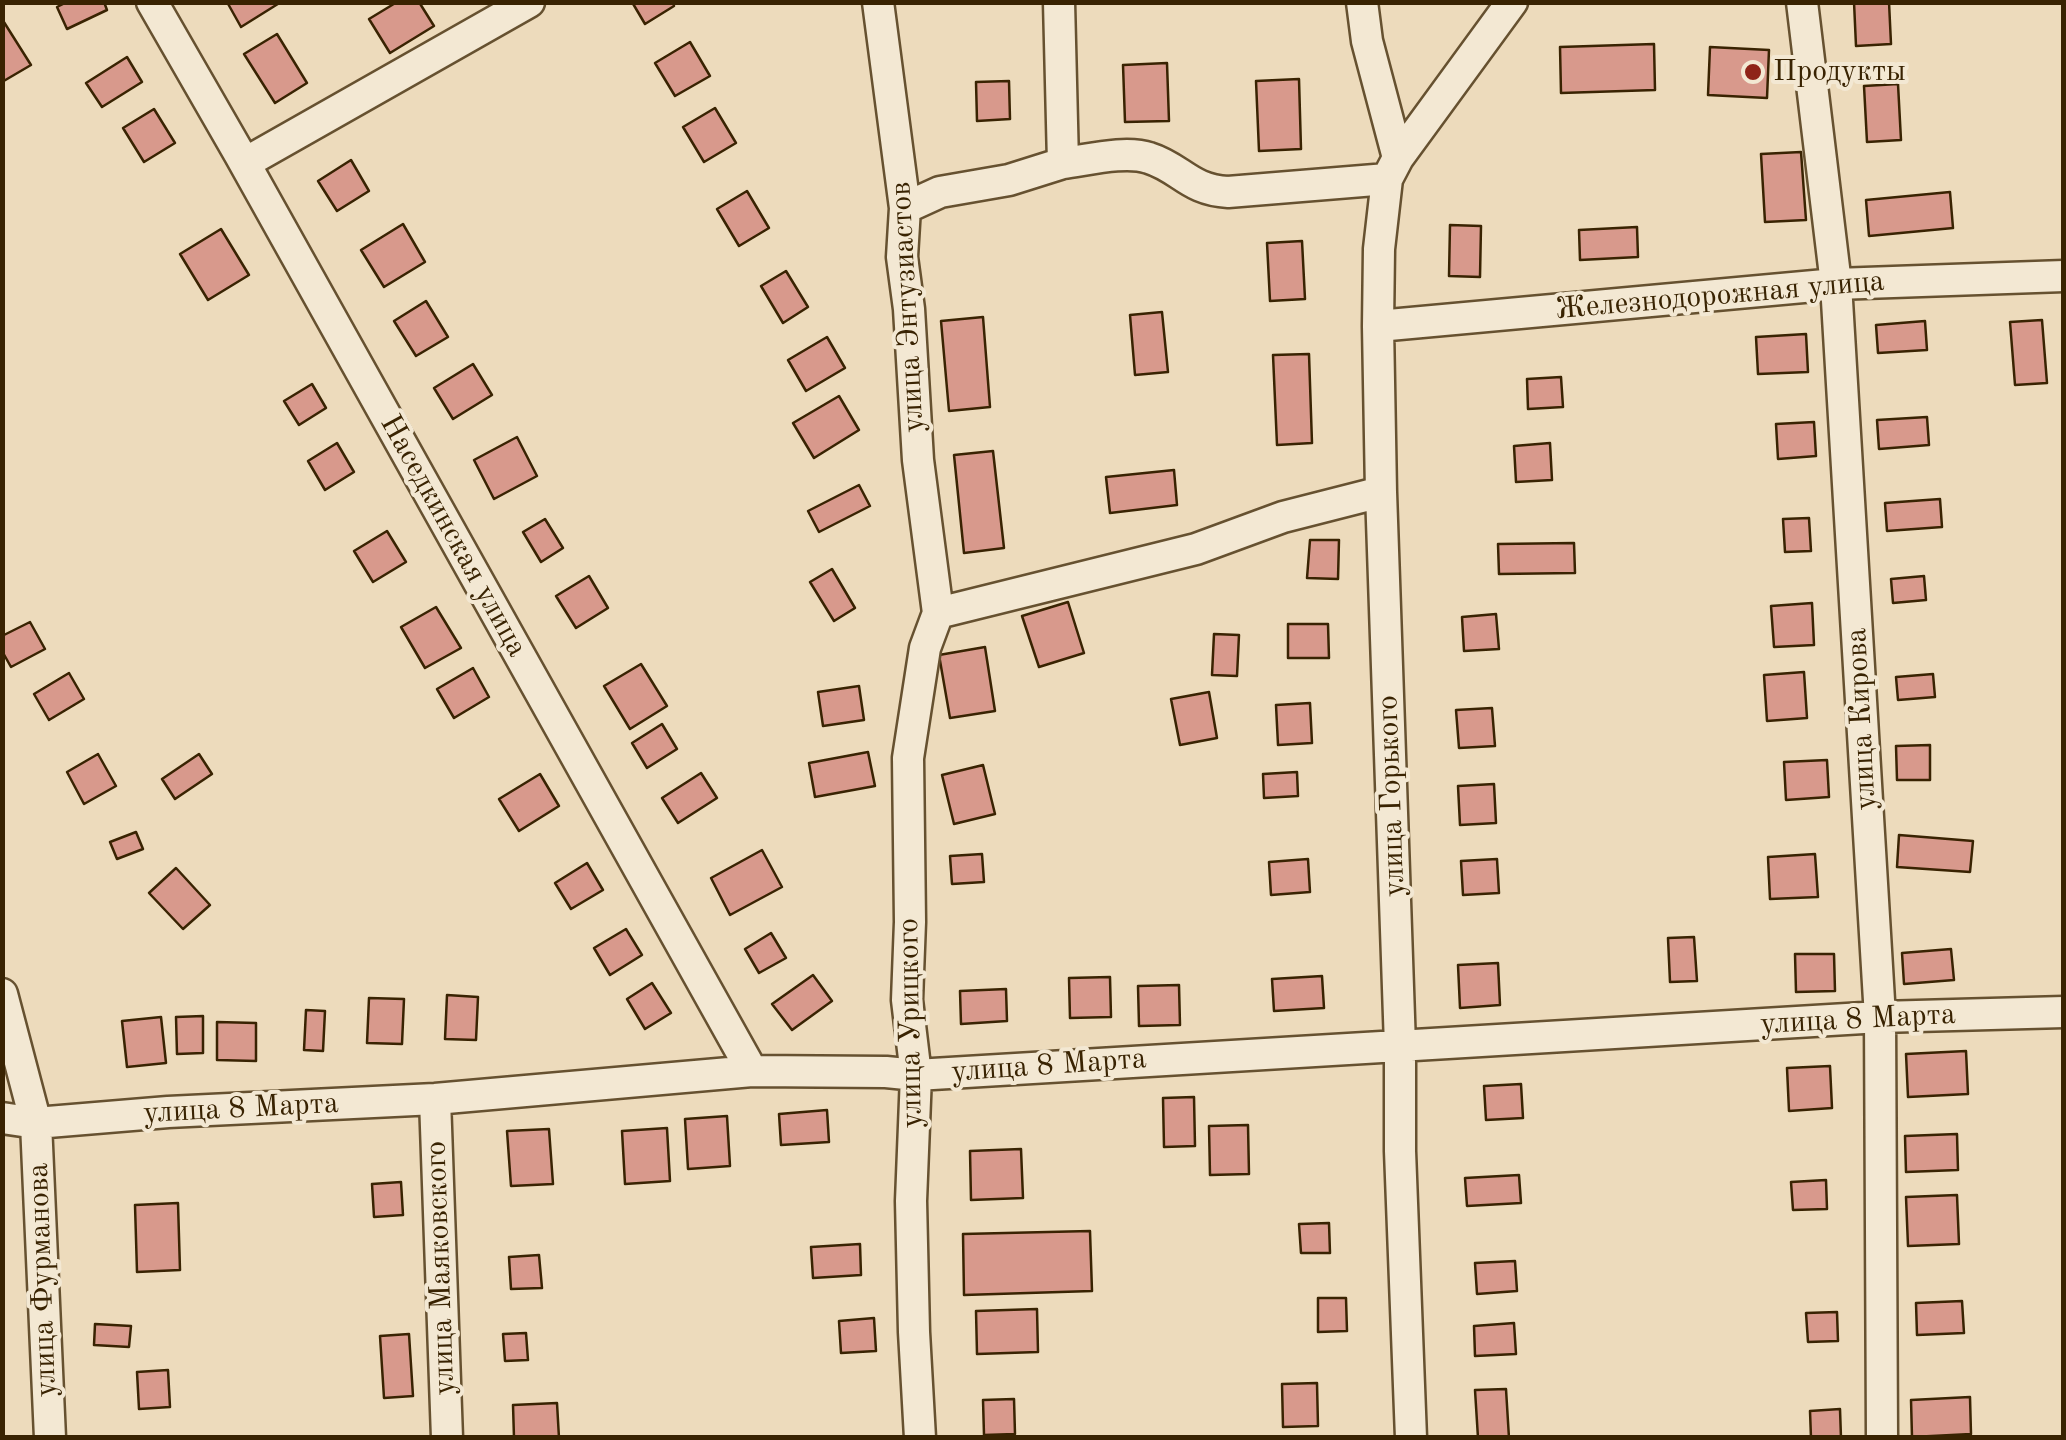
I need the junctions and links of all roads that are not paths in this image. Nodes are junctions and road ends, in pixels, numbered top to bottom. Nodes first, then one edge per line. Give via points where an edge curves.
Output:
1 (152, 2) edge
2 (529, 2) edge
3 (878, 2) edge
4 (1060, 2) edge
5 (1362, 2) edge
6 (1512, 2) edge
7 (1802, 2) edge
8 (1062, 163) junction
9 (245, 164) junction
10 (1393, 169) junction
11 (905, 208) junction
12 (2064, 276) edge
13 (1836, 284) junction
14 (1378, 326) junction
15 (1381, 492) junction
16 (938, 612) junction
17 (2, 994) edge
18 (2064, 1012) edge
19 (1880, 1017) junction
20 (1400, 1046) junction
21 (752, 1072) junction
22 (916, 1075) junction
23 (435, 1099) junction
24 (2, 1118) edge
25 (36, 1124) junction
26 (50, 1438) edge
27 (447, 1438) edge
28 (920, 1438) edge
29 (1410, 1438) edge
30 (1882, 1438) edge

1 - 9 street, Наседкинская улица
2 - 9 street
3 - 11 street, улица Энтузиастов
4 - 8 street
5 - 10 street, улица Горького
6 - 10 street, улица Горького
7 - 13 street, улица Кирова
8 - 10 street via 1142,156 1208,191 1228,192
8 - 11 street via 940,192
9 - 21 street, Наседкинская улица
10 - 14 street, улица Горького via 1379,249
11 - 16 street, улица Энтузиастов via 902,258 918,460
12 - 13 street, Железнодорожная улица
13 - 14 street, Железнодорожная улица
13 - 19 street, улица Кирова
14 - 15 street, улица Горького
15 - 16 street via 1196,549
15 - 20 street, улица Горького
16 - 22 street, улица Урицкого via 908,758 907,1000
17 - 25 street, улица Фурманова
18 - 19 street, улица 8 Марта
19 - 20 street, улица 8 Марта
19 - 30 street, улица Кирова
20 - 22 street, улица 8 Марта
20 - 29 street, улица Горького
21 - 22 street, улица 8 Марта
21 - 23 street, улица 8 Марта
22 - 28 street, улица Урицкого via 911,1201
23 - 25 street, улица 8 Марта
23 - 27 street, улица Маяковского
24 - 25 street, улица 8 Марта
25 - 26 street, улица Фурманова

